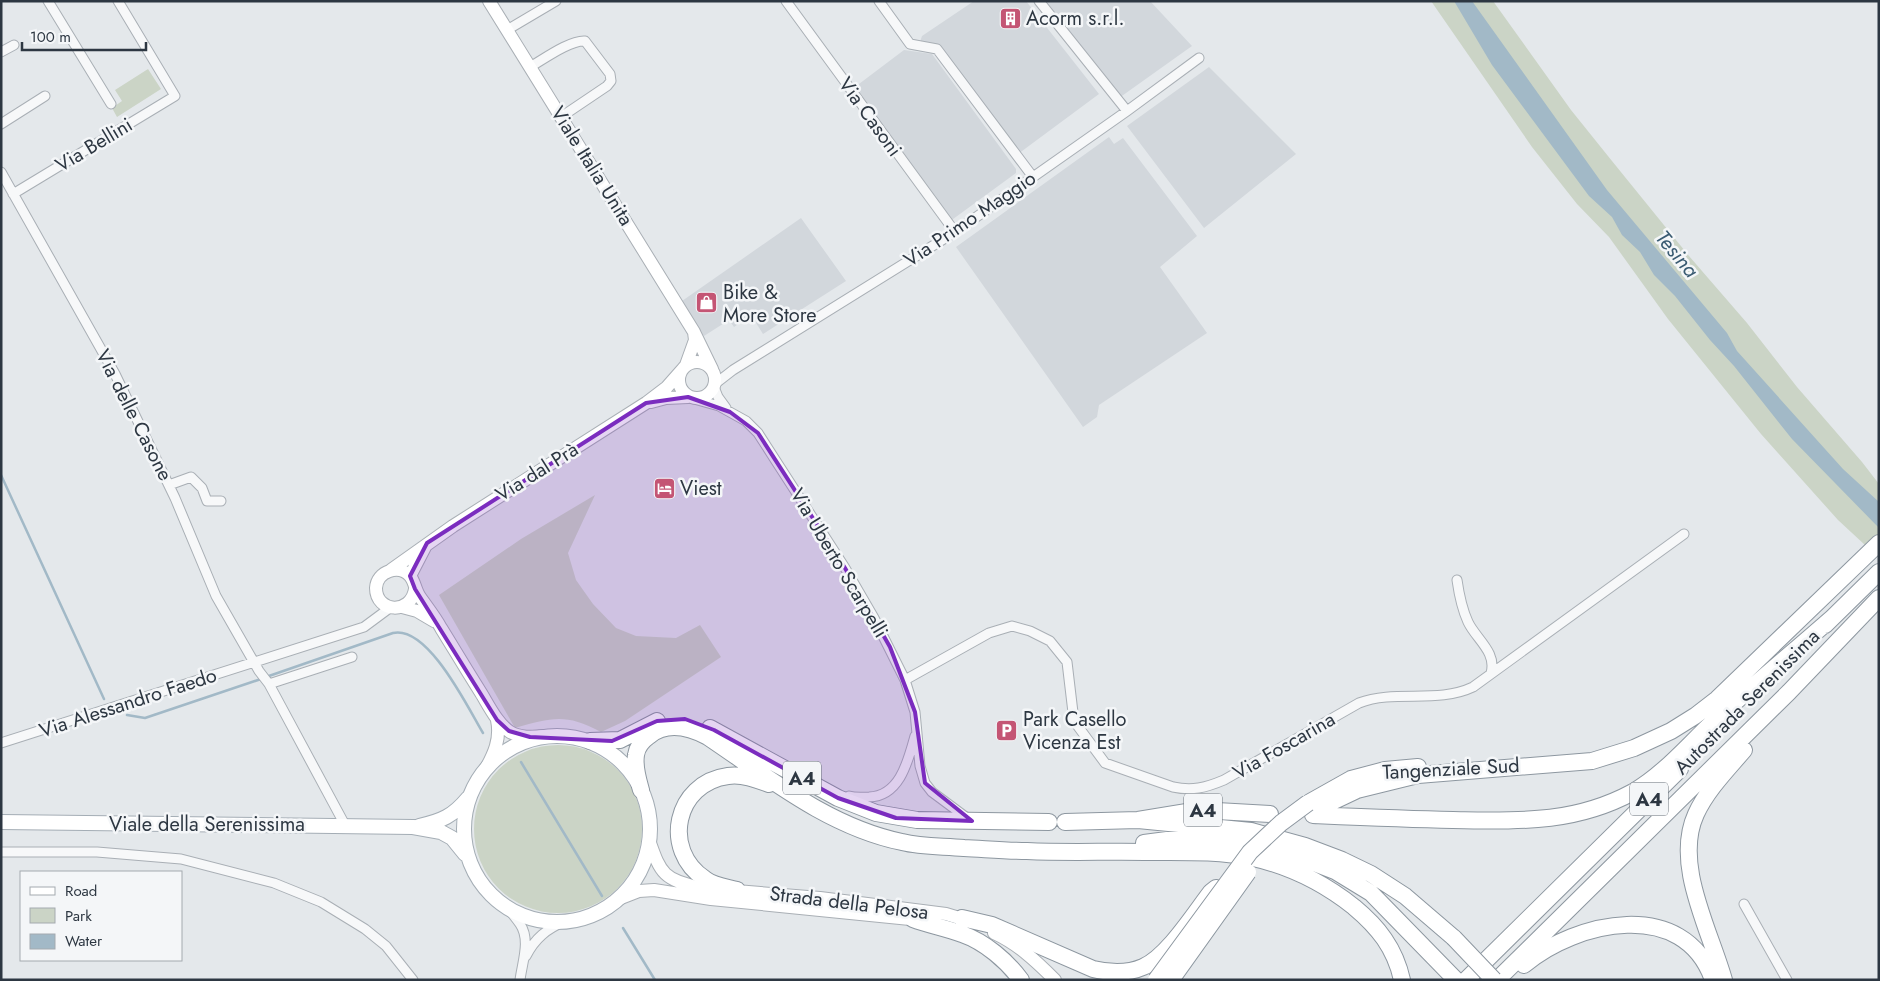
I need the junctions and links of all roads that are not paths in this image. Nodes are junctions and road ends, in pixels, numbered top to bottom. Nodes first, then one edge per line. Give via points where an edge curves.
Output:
1 (48, 1) edge
2 (118, 1) edge
3 (489, 1) edge
4 (556, 1) edge
5 (786, 1) edge
6 (879, 1) edge
7 (1039, 1) edge
8 (507, 30) junction
9 (14, 45) dead end
10 (1, 52) edge
11 (1200, 58) dead end
12 (530, 67) junction
13 (45, 96) dead end
14 (111, 104) dead end
15 (1127, 112) junction
16 (561, 117) junction
17 (1, 124) edge
18 (1, 172) edge
19 (1033, 177) junction
20 (14, 194) junction
21 (955, 232) junction
22 (694, 332) junction
23 (684, 368) junction
24 (714, 378) junction
25 (691, 398) junction
26 (646, 403) junction
27 (730, 412) junction
28 (169, 485) junction
29 (221, 501) dead end
30 (1684, 534) dead end
31 (428, 543) junction
32 (1879, 543) edge
33 (391, 570) junction
34 (1879, 572) edge
35 (410, 576) junction
36 (1457, 580) dead end
37 (414, 588) junction
38 (1879, 598) edge
39 (391, 605) junction
40 (1832, 618) junction
41 (1857, 620) junction
42 (440, 625) junction
43 (352, 657) dead end
44 (257, 667) junction
45 (1491, 673) junction
46 (905, 680) junction
47 (267, 682) junction
48 (498, 720) junction
49 (916, 732) junction
50 (544, 736) junction
51 (590, 741) junction
52 (1, 743) edge
53 (772, 761) junction
54 (485, 770) junction
55 (641, 790) junction
56 (794, 795) junction
57 (470, 796) junction
58 (1313, 809) junction
59 (1270, 814) dead end
60 (1138, 820) junction
61 (972, 821) junction
62 (1, 822) edge
63 (345, 825) junction
64 (413, 827) junction
65 (649, 840) junction
66 (1092, 850) junction
67 (1, 852) edge
68 (467, 857) junction
69 (1231, 876) junction
70 (737, 890) junction
71 (616, 900) junction
72 (1744, 904) dead end
73 (505, 905) junction
74 (962, 918) junction
75 (913, 919) junction
76 (565, 921) junction
77 (522, 964) junction
78 (1042, 977) edge
79 (413, 980) edge
80 (514, 980) edge
81 (520, 980) edge
82 (1021, 980) edge
83 (1055, 980) edge
84 (1156, 980) edge
85 (1171, 980) edge
86 (1402, 980) edge
87 (1456, 980) edge
88 (1466, 980) edge
89 (1495, 980) edge
90 (1507, 980) edge
91 (1713, 980) edge
92 (1724, 980) edge
93 (1787, 980) edge

1 - 14 street
2 - 20 street, Via Bellini via 175,96
3 - 8 street, Viale Italia Unita
4 - 8 street
5 - 21 street, Via Casoni
6 - 19 street via 910,44 938,49
7 - 15 street
8 - 12 street, Viale Italia Unita
9 - 10 street
11 - 15 street, Via Primo Maggio
12 - 16 street, Viale Italia Unita
12 - 16 street via 580,40 585,41 610,74 611,81 607,86
13 - 17 street
15 - 19 street, Via Primo Maggio
16 - 22 street, Viale Italia Unita
18 - 20 street, Via delle Casone
19 - 21 street, Via Primo Maggio
20 - 28 street, Via delle Casone via 115,374
21 - 24 street, Via Primo Maggio via 733,370
22 - 23 street via 695,340
22 - 24 street, Viale Italia Unita
23 - 24 street via 697,362 708,365
23 - 25 street via 679,382 684,393
23 - 26 street, Via dal Prà via 667,388
24 - 25 street via 709,394
24 - 27 street, Via Uberto Scarpelli via 724,406
25 - 26 street, Via dal Prà via 666,398
25 - 27 street, Via Uberto Scarpelli
26 - 31 street, Via dal Prà
27 - 46 street, Via Uberto Scarpelli via 758,433 874,618
28 - 29 street via 191,477 202,488 207,501
28 - 44 street, Via delle Casone via 216,596
30 - 45 street, Via Foscarina
31 - 33 street, Via dal Prà
31 - 35 street, Via dal Prà
32 - 58 highway, Tangenziale Sud via 1717,699 1671,731 1634,748 1592,761 1385,770 1350,779
33 - 35 street via 401,570
33 - 39 street via 377,583 377,595
34 - 40 highway, Autostrada Serenissima / A4
35 - 37 street
36 - 45 street via 1469,623 1492,660
37 - 39 street via 411,600
37 - 42 street
38 - 41 highway, Autostrada Serenissima / A4
39 - 42 street via 417,611
39 - 44 street via 364,626
40 - 58 highway, A4 via 1712,723 1665,769 1634,791 1586,812 1518,821
40 - 88 highway, Autostrada Serenissima / A4
41 - 89 highway, Autostrada Serenissima / A4 via 1789,692
41 - 92 highway via 1719,779 1701,804 1692,824 1688,841 1689,870
42 - 48 street
43 - 47 street
44 - 47 street, Via delle Casone
44 - 52 street, Via Alessandro Faedo
45 - 46 street, Via Foscarina via 1473,687 1449,695 1381,696 1359,703 1224,780 1193,790 1173,787 1104,763 1074,721 1067,662 1050,641 1030,631 1012,626 989,633
46 - 49 street, Via Uberto Scarpelli via 915,712
47 - 63 street, Via delle Casone
48 - 50 street via 516,734
48 - 54 street via 496,746
49 - 53 street, Via Uberto Scarpelli via 901,775 892,788 873,797 854,798
49 - 61 street, Via Uberto Scarpelli via 925,783 932,792
50 - 51 main road via 569,736
50 - 54 main road via 517,744
51 - 53 highway, A4 via 620,740 657,721 685,719 714,730
51 - 55 main road via 616,757
53 - 61 highway, A4 via 838,798 876,813 905,819
54 - 57 main road
55 - 56 highway, A4 via 636,763 639,746 658,730 674,727 690,729 708,737
55 - 65 main road via 648,813
56 - 66 highway via 842,823 904,843 1027,851
56 - 70 highway via 755,780 728,776 710,780 690,797 679,823 684,856 706,880
57 - 64 main road, Viale della Serenissima via 457,811 440,821
57 - 68 main road via 463,830
58 - 69 highway, Tangenziale Sud, bridge via 1281,823
58 - 85 highway, Tangenziale Sud, bridge via 1266,851
59 - 60 highway, A4 via 1199,810
60 - 61 highway, A4
60 - 89 highway, bridge via 1251,830 1342,860 1405,896 1454,938
62 - 63 main road, Viale della Serenissima
63 - 64 main road, Viale della Serenissima
64 - 68 main road, Viale della Serenissima via 441,832 452,838
65 - 70 street, Strada della Pelosa via 660,870 668,877 700,888
65 - 71 main road via 639,873
66 - 86 highway via 1233,855 1254,858 1297,873 1334,892 1373,924 1390,945
66 - 87 highway via 1190,837 1250,842 1294,855 1335,871 1371,893
67 - 79 street via 97,852 180,859 274,883 321,902 365,929 386,946
68 - 73 main road via 491,895
69 - 74 highway via 1211,892 1159,956 1144,967 1126,972 1093,969 992,925
69 - 84 highway, Tangenziale Sud, bridge
70 - 74 street, Strada della Pelosa via 830,899
71 - 75 street, Strada della Pelosa via 639,891 654,890 711,899
71 - 76 main road via 593,914
72 - 93 street
73 - 76 main road via 532,918
73 - 77 street via 524,932
74 - 83 street, Strada della Pelosa via 1015,945
75 - 78 street, Strada della Pelosa via 976,933 1010,950
75 - 82 highway via 979,942
76 - 77 street via 540,935
77 - 80 street
77 - 81 street
90 - 91 highway via 1528,961 1558,942 1591,930 1632,924 1654,927 1681,938 1701,956

